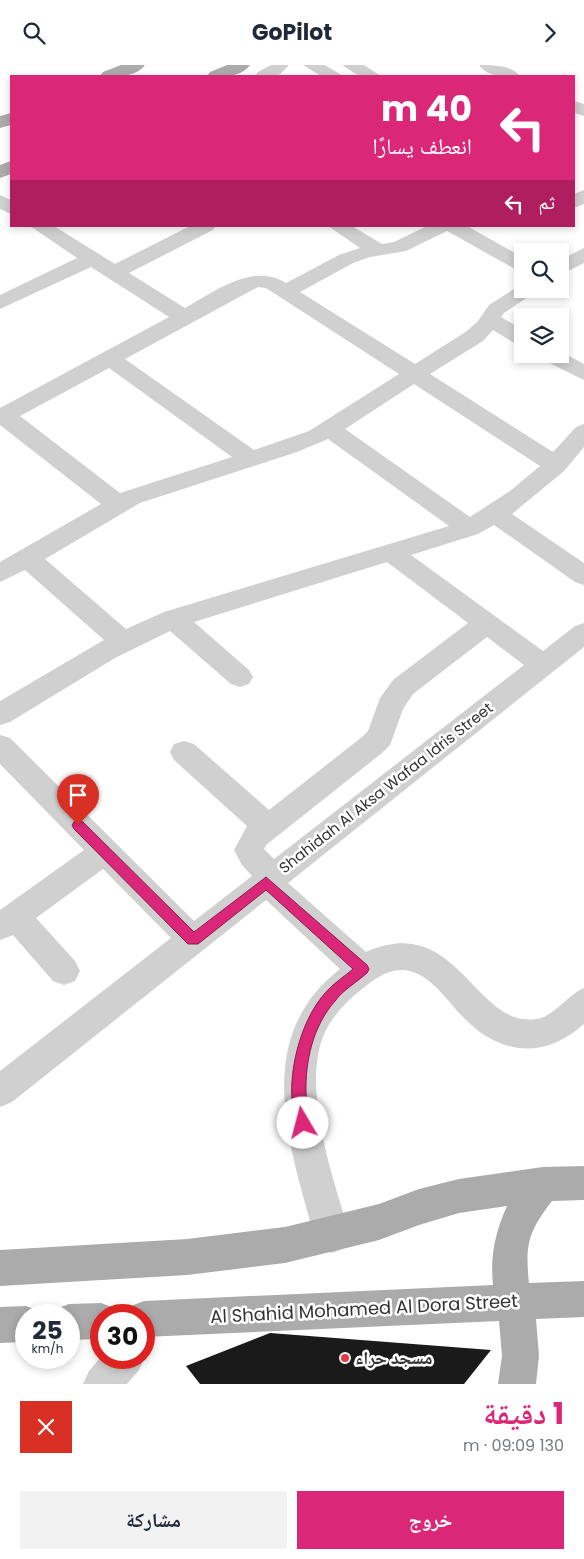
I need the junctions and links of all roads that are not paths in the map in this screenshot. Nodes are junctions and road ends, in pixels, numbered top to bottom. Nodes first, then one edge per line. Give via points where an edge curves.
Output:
1 (136, 65) edge
2 (241, 65) edge
3 (280, 65) edge
4 (312, 65) edge
5 (350, 65) edge
6 (111, 75) edge
7 (218, 75) edge
8 (266, 75) edge
9 (332, 75) edge
10 (370, 75) edge
11 (0, 199) edge
12 (10, 207) edge
13 (42, 227) edge
14 (204, 227) edge
15 (340, 227) edge
16 (441, 227) edge
17 (454, 227) edge
18 (378, 250) junction
19 (584, 254) edge
20 (92, 259) junction
21 (514, 261) edge
22 (569, 263) edge
23 (114, 273) junction
24 (285, 291) junction
25 (514, 296) edge
26 (0, 303) edge
27 (184, 317) junction
28 (489, 319) junction
29 (514, 333) edge
30 (110, 359) junction
31 (566, 363) edge
32 (584, 373) edge
33 (414, 375) junction
34 (2, 417) edge
35 (329, 429) junction
36 (584, 433) edge
37 (250, 459) junction
38 (556, 465) junction
39 (117, 505) junction
40 (495, 514) junction
41 (469, 528) junction
42 (389, 551) junction
43 (28, 557) junction
44 (0, 573) edge
45 (584, 576) edge
46 (173, 619) junction
47 (487, 623) junction
48 (584, 633) edge
49 (122, 641) junction
50 (543, 665) junction
51 (240, 677) dead end
52 (0, 714) edge
53 (0, 746) edge
54 (184, 752) dead end
55 (268, 827) junction
56 (105, 851) junction
57 (270, 880) junction
58 (8, 921) edge
59 (193, 940) junction
60 (363, 969) junction
61 (64, 971) dead end
62 (584, 1003) edge
63 (0, 1091) edge
64 (543, 1183) junction
65 (584, 1183) edge
66 (332, 1235) junction
67 (3, 1264) edge
68 (584, 1299) edge
69 (513, 1301) junction
70 (15, 1324) edge
71 (0, 1325) edge
72 (155, 1325) edge
73 (115, 1369) edge
74 (102, 1384) edge
75 (517, 1384) edge

1 - 6 main road
2 - 7 main road
3 - 8 street
4 - 9 street
5 - 10 street
11 - 12 street
13 - 20 street
14 - 23 street
15 - 18 street
16 - 18 street via 409,244
17 - 21 street
18 - 24 street via 346,259
19 - 22 street
20 - 23 street
20 - 26 street
23 - 27 street
24 - 27 street via 272,283 250,282
24 - 33 street
25 - 28 street via 501,304
27 - 30 street
28 - 29 street
28 - 33 street via 475,336
30 - 34 street
30 - 37 street
31 - 32 street
33 - 35 street
33 - 38 street
34 - 39 street
35 - 37 street via 303,442
35 - 41 street
36 - 38 street
37 - 39 street via 148,490
38 - 40 street via 538,483
39 - 43 street
40 - 41 street
40 - 45 street
41 - 42 street
42 - 46 street
42 - 47 street
43 - 44 street
43 - 49 street
46 - 49 street
46 - 51 street
47 - 50 street
47 - 55 street via 403,687 390,706 380,737 372,745
48 - 50 street, Shahidah Al Aksa Wafaa Idris Street
49 - 52 street
50 - 57 street, Shahidah Al Aksa Wafaa Idris Street
53 - 56 street
54 - 55 street
55 - 57 street via 255,837 249,850
56 - 58 street
56 - 59 street
57 - 59 street, Shahidah Al Aksa Wafaa Idris Street
57 - 60 street
58 - 61 street
59 - 63 street, Shahidah Al Aksa Wafaa Idris Street
60 - 62 street via 394,956 412,957 429,963 498,1026 514,1033 532,1035 549,1032
60 - 66 street via 331,996 316,1017 300,1068 303,1123
64 - 65 main road
64 - 66 main road via 459,1196
64 - 69 main road via 524,1207 512,1235 508,1268
66 - 67 main road via 236,1253
68 - 69 main road, Al Shahid Mohamed Al Dora Street
69 - 72 main road, Al Shahid Mohamed Al Dora Street
69 - 75 main road via 520,1353
70 - 71 main road
73 - 74 street

